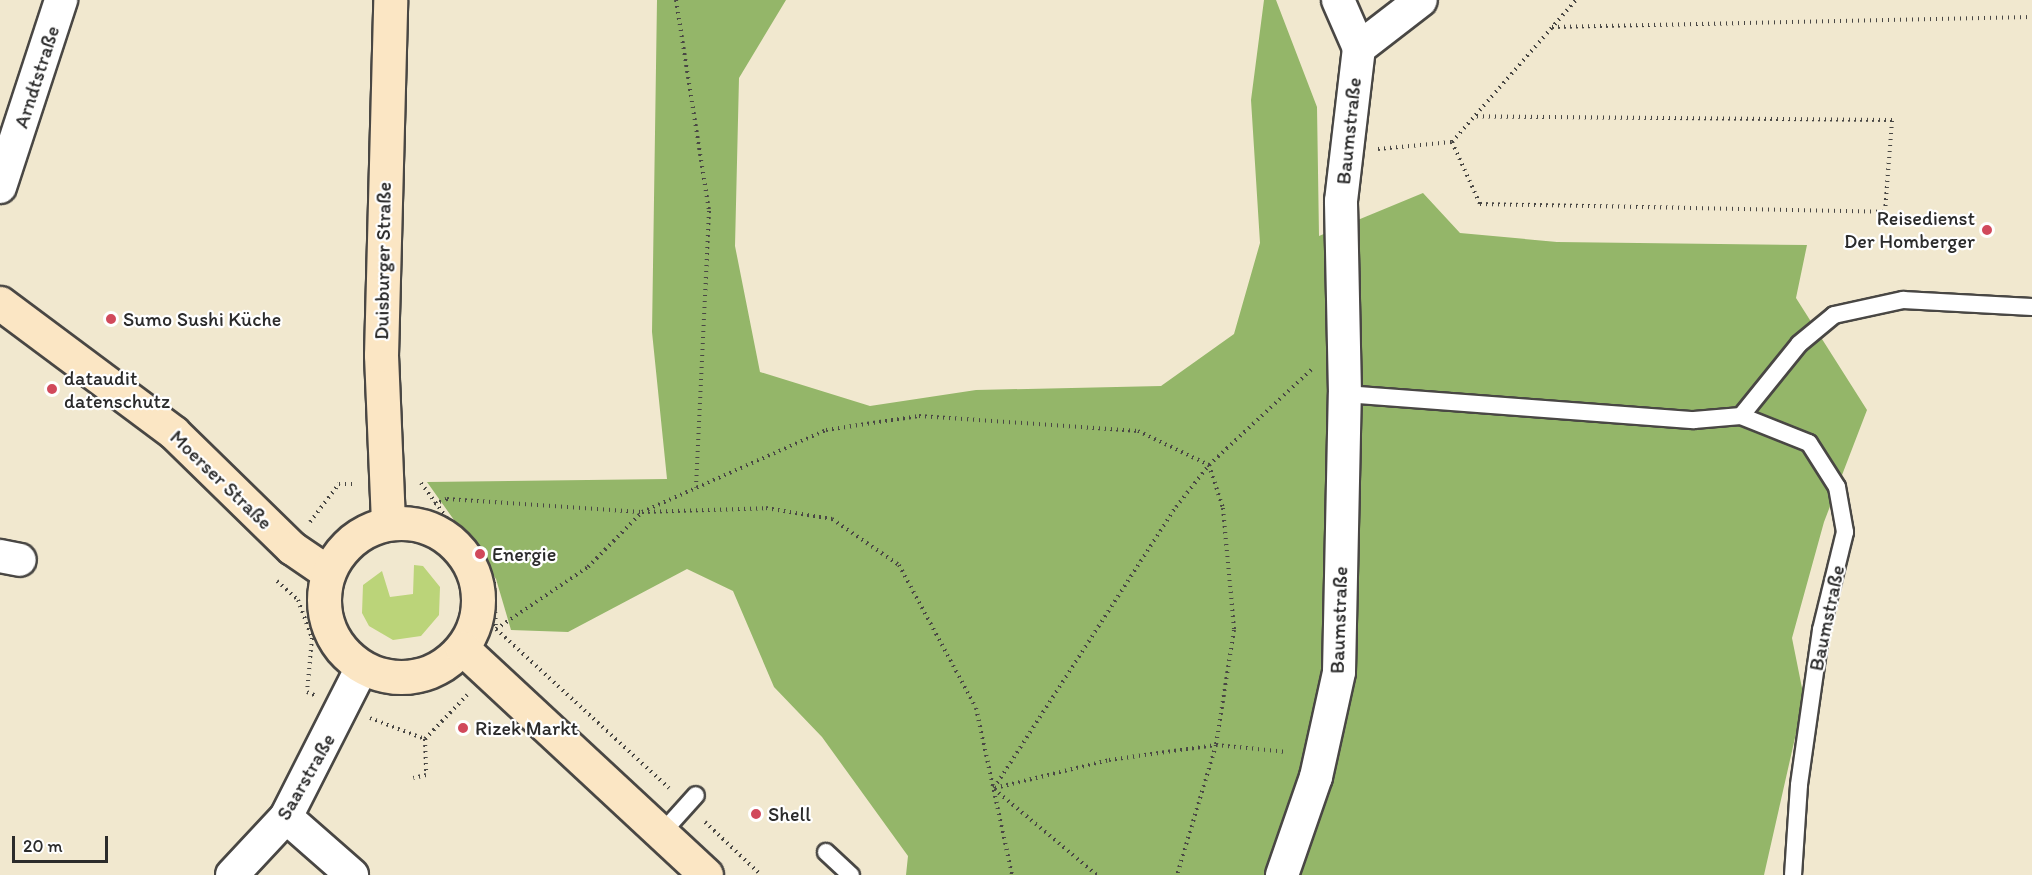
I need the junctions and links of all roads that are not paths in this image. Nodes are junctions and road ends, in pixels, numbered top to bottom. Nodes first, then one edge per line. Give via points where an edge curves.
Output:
1 (61, 0) edge
2 (390, 0) edge
3 (1338, 0) edge
4 (1421, 0) edge
5 (1359, 48) junction
6 (0, 188) edge
7 (0, 303) edge
8 (2032, 307) edge
9 (1345, 394) junction
10 (1741, 416) junction
11 (388, 522) junction
12 (327, 572) junction
13 (462, 648) junction
14 (362, 667) junction
15 (692, 800) road end
16 (286, 818) junction
17 (661, 834) junction
18 (826, 852) dead end
19 (232, 875) edge
20 (352, 875) edge
21 (706, 875) edge
22 (851, 875) edge
23 (1282, 875) edge
24 (1793, 875) edge

1 - 6 street, Arndtstraße
2 - 11 main road, Duisburger Straße via 381,356
3 - 5 street
4 - 5 street
5 - 9 street, Baumstraße via 1341,201
7 - 12 main road, Moerser Straße via 173,432 292,548
8 - 10 lane via 1903,300 1834,315 1799,344
9 - 10 lane, Baumstraße via 1694,420
9 - 23 street, Baumstraße via 1339,672 1321,755
10 - 24 lane, Baumstraße via 1809,443 1837,487 1845,532 1821,630 1799,784
11 - 12 main road via 357,536
11 - 13 main road via 435,530 457,546 472,569 476,614
12 - 14 main road via 323,604 329,629 342,651
13 - 14 main road via 441,666 416,676 397,678
13 - 17 main road
14 - 16 street, Saarstraße
15 - 17 lane
16 - 19 street, Saarstraße
16 - 20 street
17 - 21 main road
18 - 22 lane

